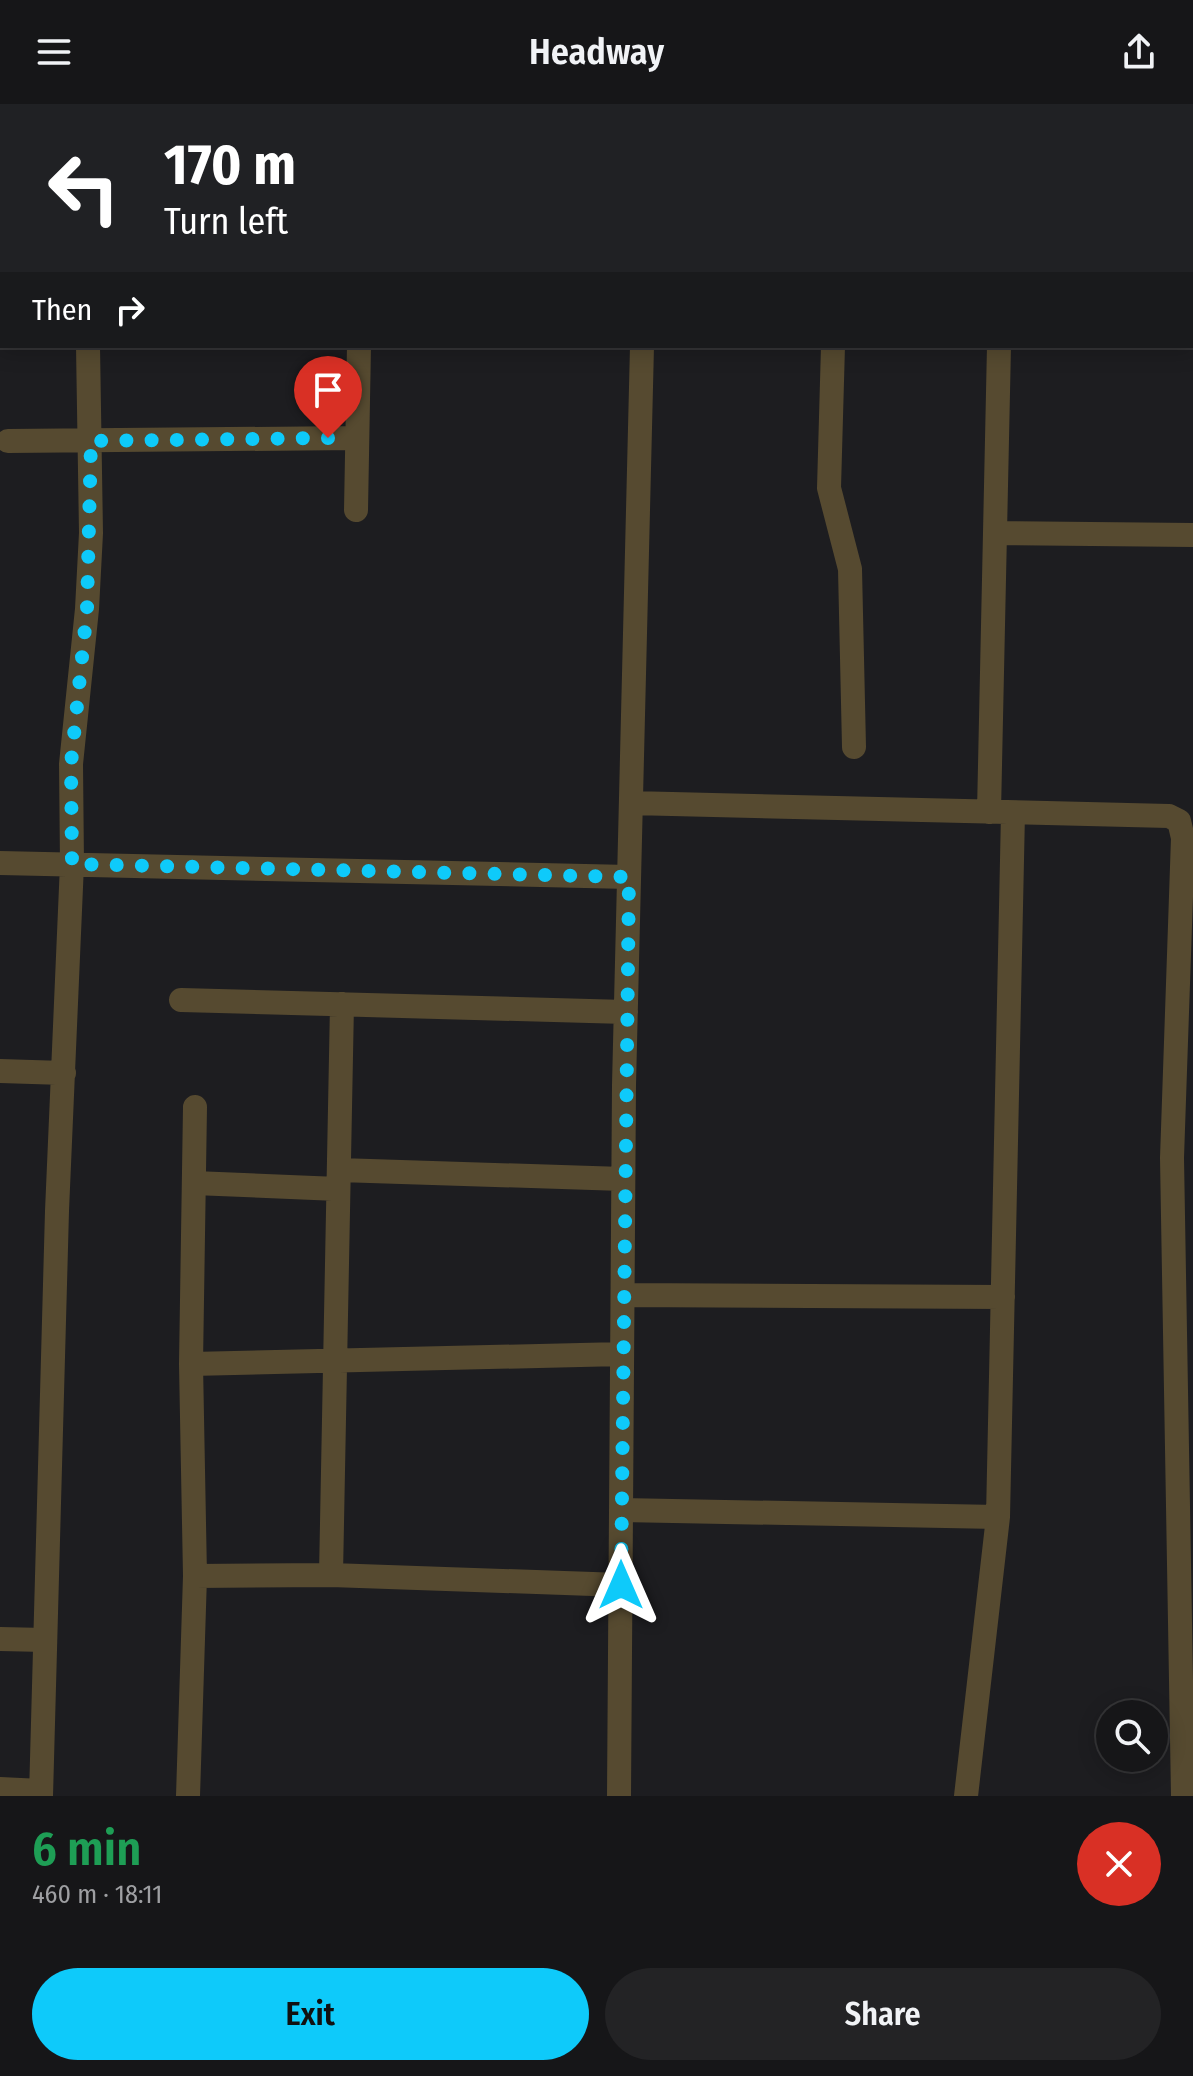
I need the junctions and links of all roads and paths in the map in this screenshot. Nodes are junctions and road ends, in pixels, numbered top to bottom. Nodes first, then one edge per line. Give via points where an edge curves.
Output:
1 (88, 348) edge
2 (359, 348) edge
3 (642, 348) edge
4 (833, 348) edge
5 (999, 348) edge
6 (357, 438) junction
7 (8, 441) dead end
8 (91, 441) junction
9 (356, 510) dead end
10 (995, 533) junction
11 (1193, 535) edge
12 (854, 747) dead end
13 (631, 803) junction
14 (989, 812) junction
15 (1013, 813) junction
16 (1188, 855) edge
17 (0, 863) edge
18 (72, 864) junction
19 (629, 877) junction
20 (181, 1000) dead end
21 (342, 1004) junction
22 (626, 1012) junction
23 (0, 1071) edge
24 (64, 1073) junction
25 (195, 1107) dead end
26 (623, 1179) junction
27 (338, 1180) junction
28 (194, 1183) junction
29 (623, 1295) junction
30 (1003, 1297) junction
31 (622, 1354) junction
32 (335, 1360) junction
33 (191, 1364) junction
34 (1186, 1394) edge
35 (621, 1510) junction
36 (998, 1517) junction
37 (331, 1575) junction
38 (195, 1576) junction
39 (621, 1585) junction
40 (0, 1639) edge
41 (45, 1640) junction
42 (0, 1789) edge
43 (41, 1793) edge
44 (188, 1796) edge
45 (619, 1796) edge
46 (966, 1796) edge
47 (1183, 1796) edge

1 - 8 street
2 - 6 street
3 - 13 street
4 - 12 street via 829,488 850,569
5 - 10 street
6 - 8 street
6 - 9 street
7 - 8 street
8 - 18 street via 87,609 71,764
10 - 11 street
10 - 14 street
13 - 14 street
13 - 19 street
14 - 15 street
15 - 16 street via 1169,816 1181,825
15 - 30 street
16 - 34 street via 1172,1158
17 - 18 street
18 - 19 street
18 - 24 street
19 - 22 street
20 - 21 street
21 - 22 street
21 - 27 street
22 - 26 street
23 - 24 street
24 - 41 street
25 - 28 street
26 - 27 street
26 - 29 street
27 - 28 street
27 - 32 street
28 - 33 street
29 - 30 street
29 - 31 street
30 - 36 street
31 - 32 street
31 - 35 street
32 - 33 street
32 - 37 street
33 - 38 street
34 - 47 street
35 - 36 street
35 - 39 street
36 - 46 street
37 - 38 street
37 - 39 street
38 - 44 street
39 - 45 street
40 - 41 street
41 - 43 street
42 - 43 street

